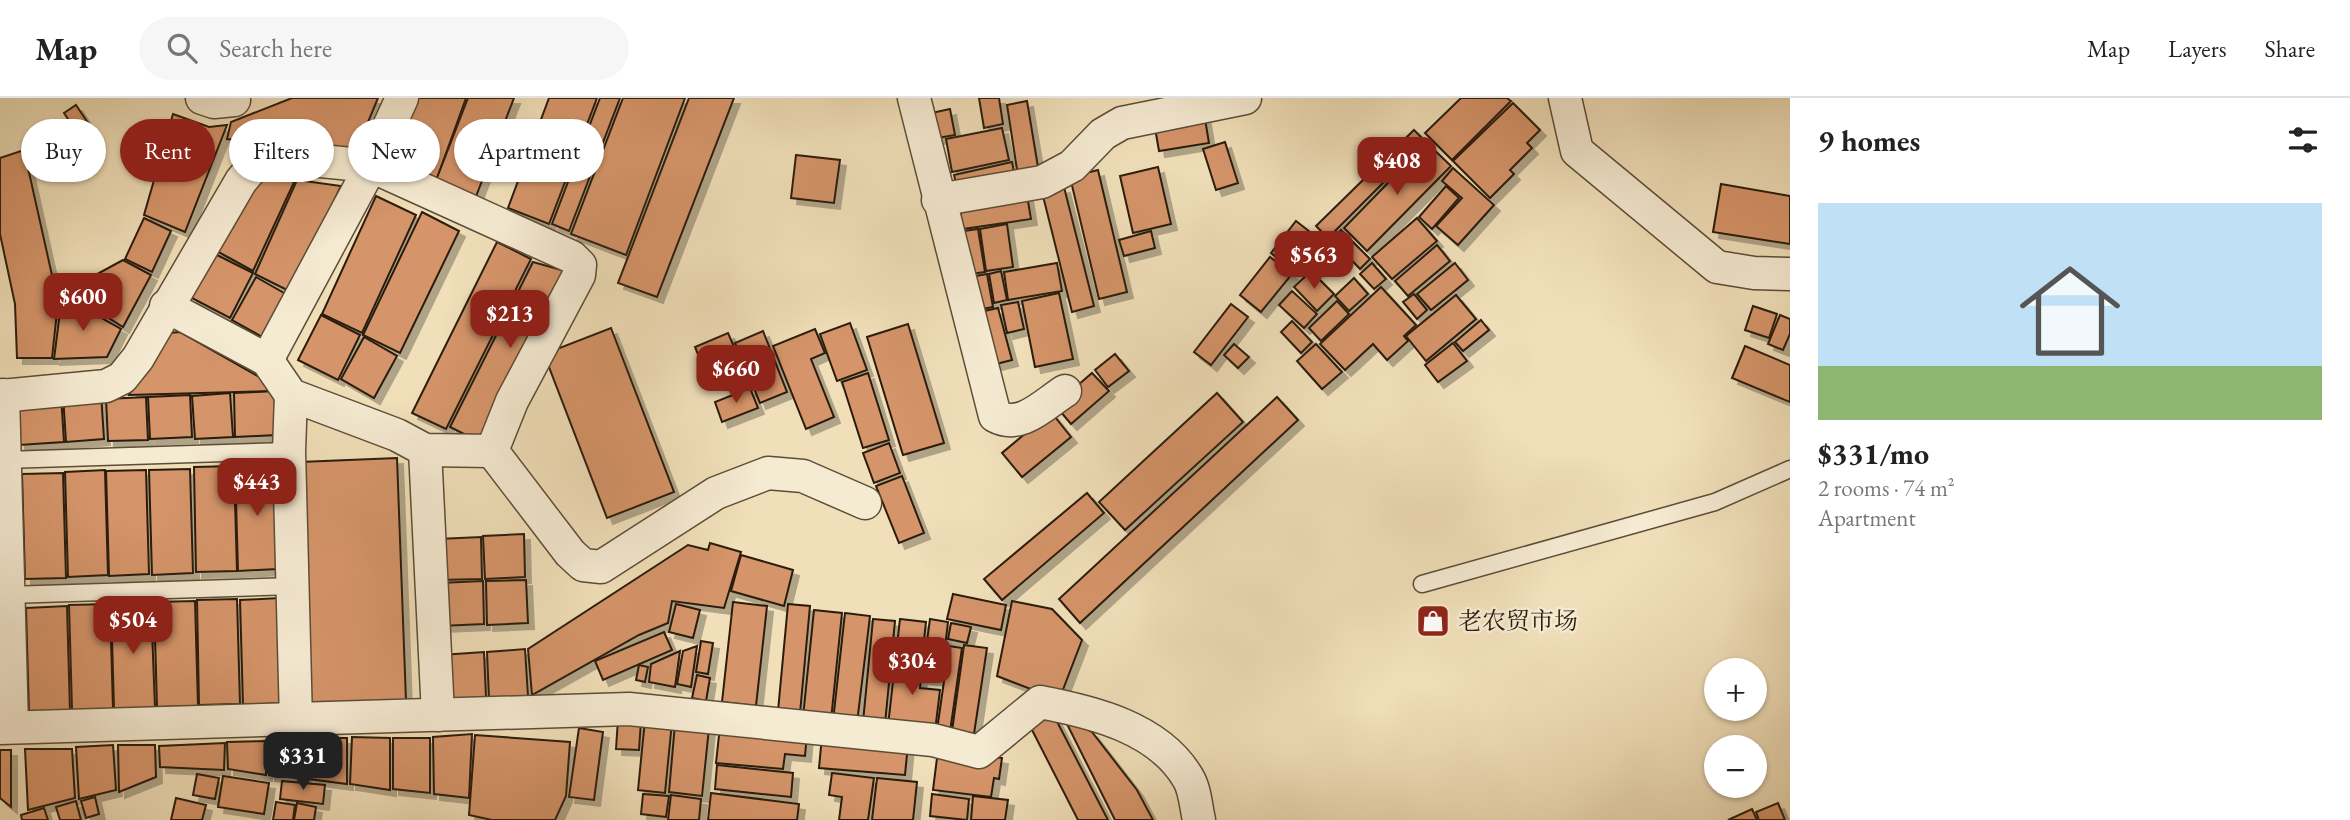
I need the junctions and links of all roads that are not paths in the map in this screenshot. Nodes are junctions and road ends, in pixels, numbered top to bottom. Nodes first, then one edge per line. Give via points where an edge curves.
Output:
1 (202, 98) edge
2 (402, 98) edge
3 (914, 98) edge
4 (1245, 98) edge
5 (1565, 98) edge
6 (234, 100) dead end
7 (392, 119) edge
8 (348, 164) edge
9 (362, 182) edge
10 (406, 182) edge
11 (938, 200) junction
12 (1790, 274) edge
13 (166, 306) junction
14 (267, 360) junction
15 (1065, 391) dead end
16 (291, 395) junction
17 (2, 396) edge
18 (289, 450) junction
19 (425, 450) junction
20 (492, 451) junction
21 (5, 460) junction
22 (1790, 469) edge
23 (865, 503) dead end
24 (1422, 584) dead end
25 (293, 586) junction
26 (8, 595) junction
27 (438, 715) junction
28 (296, 721) junction
29 (6, 728) edge
30 (1199, 820) edge

1 - 6 street
2 - 7 street
3 - 11 street
4 - 11 street via 1122,123 1103,134 1072,166 1042,182
5 - 12 street via 1577,150 1717,267
8 - 13 street via 271,156 256,163
9 - 14 street
10 - 20 street via 572,257 580,265
11 - 15 street via 995,416 1017,422
13 - 14 street
13 - 17 street via 122,378 106,386
14 - 16 street
16 - 18 street
16 - 19 street
17 - 21 street
18 - 21 lane
18 - 25 street
19 - 20 street
19 - 27 street
20 - 23 street via 583,565 601,567 716,493 768,473 803,476
21 - 26 street
22 - 24 lane via 1715,502
25 - 26 lane
25 - 28 street
26 - 29 street
27 - 28 street
27 - 30 street via 629,709 933,740 979,752 1040,702 1121,724 1169,753 1189,779
28 - 29 street

